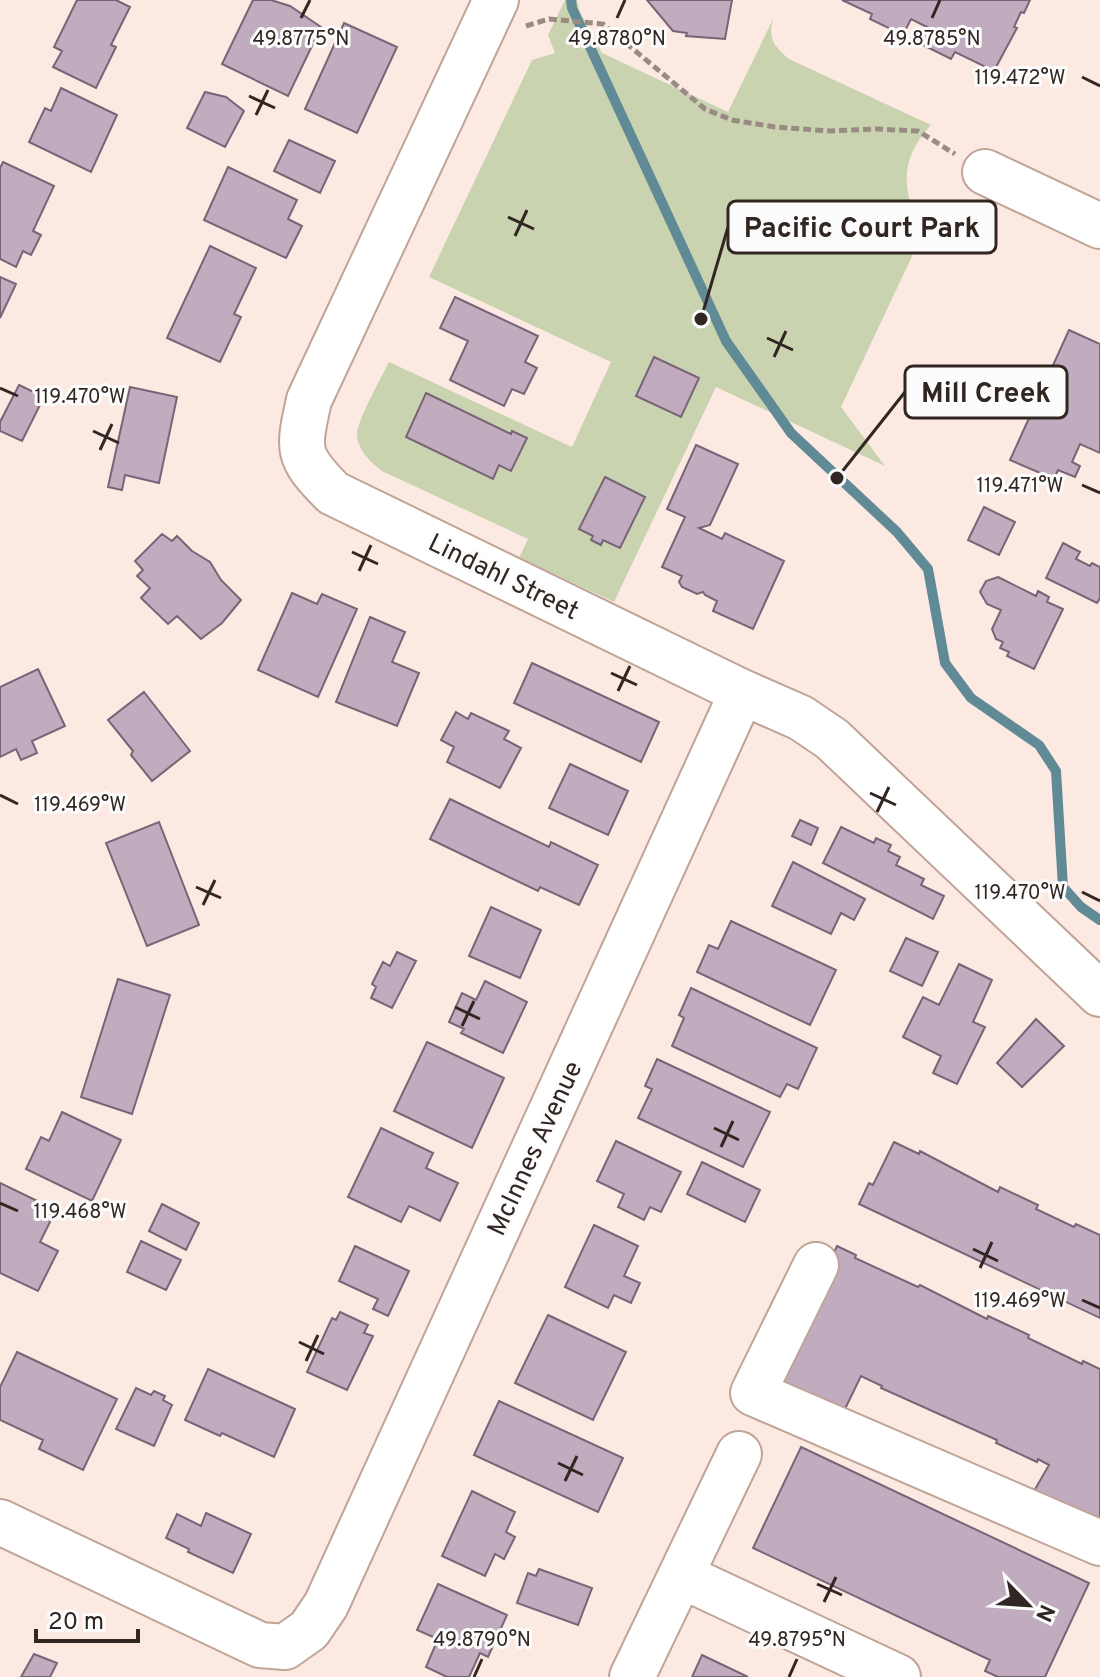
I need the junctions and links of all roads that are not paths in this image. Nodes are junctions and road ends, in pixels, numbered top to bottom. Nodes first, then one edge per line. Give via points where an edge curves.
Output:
1 (496, 0) edge
2 (985, 172) road end
3 (1100, 226) edge
4 (742, 692) junction
5 (1100, 994) edge
6 (816, 1265) dead end
7 (739, 1454) dead end
8 (0, 1522) edge
9 (1100, 1543) edge
10 (682, 1576) junction
11 (632, 1677) edge
12 (898, 1677) edge

1 - 4 street, Lindahl Street via 309,400 300,440 309,469 333,493
2 - 3 street
4 - 5 street, Lindahl Street via 801,718 832,739
4 - 8 street, McInnes Avenue via 326,1605 309,1630 285,1647 260,1645
6 - 9 street via 753,1393
7 - 10 street
10 - 11 street
10 - 12 street

